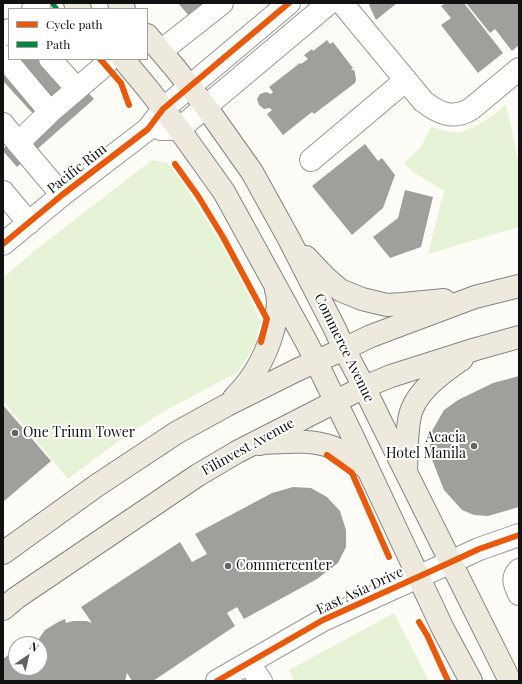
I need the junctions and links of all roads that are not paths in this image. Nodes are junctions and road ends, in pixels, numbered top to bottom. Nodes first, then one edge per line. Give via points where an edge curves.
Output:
1 (222, 3) edge
2 (289, 3) edge
3 (329, 3) edge
4 (342, 3) edge
5 (154, 43) edge
6 (3, 56) edge
7 (51, 60) edge
8 (108, 60) edge
9 (124, 60) edge
10 (519, 69) edge
11 (406, 80) junction
12 (190, 87) junction
13 (77, 89) junction
14 (206, 107) junction
15 (163, 109) junction
16 (50, 112) junction
17 (3, 124) edge
18 (148, 129) junction
19 (179, 129) junction
20 (18, 143) junction
21 (311, 160) dead end
22 (3, 192) edge
23 (62, 195) junction
24 (29, 223) junction
25 (289, 239) junction
26 (3, 244) edge
27 (274, 283) junction
28 (519, 286) edge
29 (475, 297) junction
30 (519, 337) edge
31 (344, 349) junction
32 (476, 349) junction
33 (316, 362) junction
34 (364, 387) junction
35 (336, 401) junction
36 (227, 405) junction
37 (237, 452) junction
38 (367, 468) junction
39 (406, 471) junction
40 (519, 535) edge
41 (3, 553) edge
42 (451, 562) junction
43 (519, 570) edge
44 (418, 576) junction
45 (519, 594) edge
46 (3, 609) edge
47 (248, 662) junction
48 (217, 681) edge
49 (261, 681) edge
50 (470, 681) edge
51 (510, 681) edge

1 - 5 street
2 - 12 street, Pacific Rim
3 - 14 street
4 - 11 street
5 - 12 main road, Commerce Avenue
6 - 16 street
7 - 13 street
8 - 13 street
9 - 15 main road
10 - 11 street via 471,109 464,114 456,115 431,107
11 - 21 street
12 - 14 main road, Commerce Avenue
12 - 15 street, Pacific Rim
13 - 16 street
14 - 19 street
14 - 25 main road, Commerce Avenue via 252,172
15 - 18 street, Pacific Rim
15 - 19 main road
16 - 20 street
17 - 20 street
18 - 19 street
18 - 23 street, Pacific Rim
19 - 27 main road via 224,192
20 - 23 street
22 - 24 street
23 - 24 street, Pacific Rim
24 - 26 street, Pacific Rim
25 - 29 main road via 324,277 340,290 362,299 387,305
25 - 31 main road, Commerce Avenue
27 - 33 main road
27 - 36 main road via 278,296 277,313 269,345 252,377
28 - 29 main road
29 - 31 main road via 371,336
30 - 32 main road, Filinvest Avenue
31 - 33 main road
31 - 34 main road, Commerce Avenue
32 - 34 main road, Filinvest Avenue
32 - 39 main road via 441,374 420,396 412,409 408,424
33 - 35 main road
33 - 36 main road
34 - 35 main road, Filinvest Avenue
34 - 39 main road, Commerce Avenue
35 - 37 main road, Filinvest Avenue
35 - 38 main road
36 - 41 main road via 176,433 96,486
37 - 38 main road via 263,443 303,442 341,451
37 - 46 main road, Filinvest Avenue via 134,517
38 - 44 main road
39 - 42 main road, Commerce Avenue
40 - 42 street, East Asia Drive
42 - 44 street, East Asia Drive
42 - 51 main road, Commerce Avenue
43 - 45 street via 515,573 514,579
44 - 47 street, East Asia Drive via 323,620
44 - 50 main road
47 - 48 street, East Asia Drive
47 - 49 street

